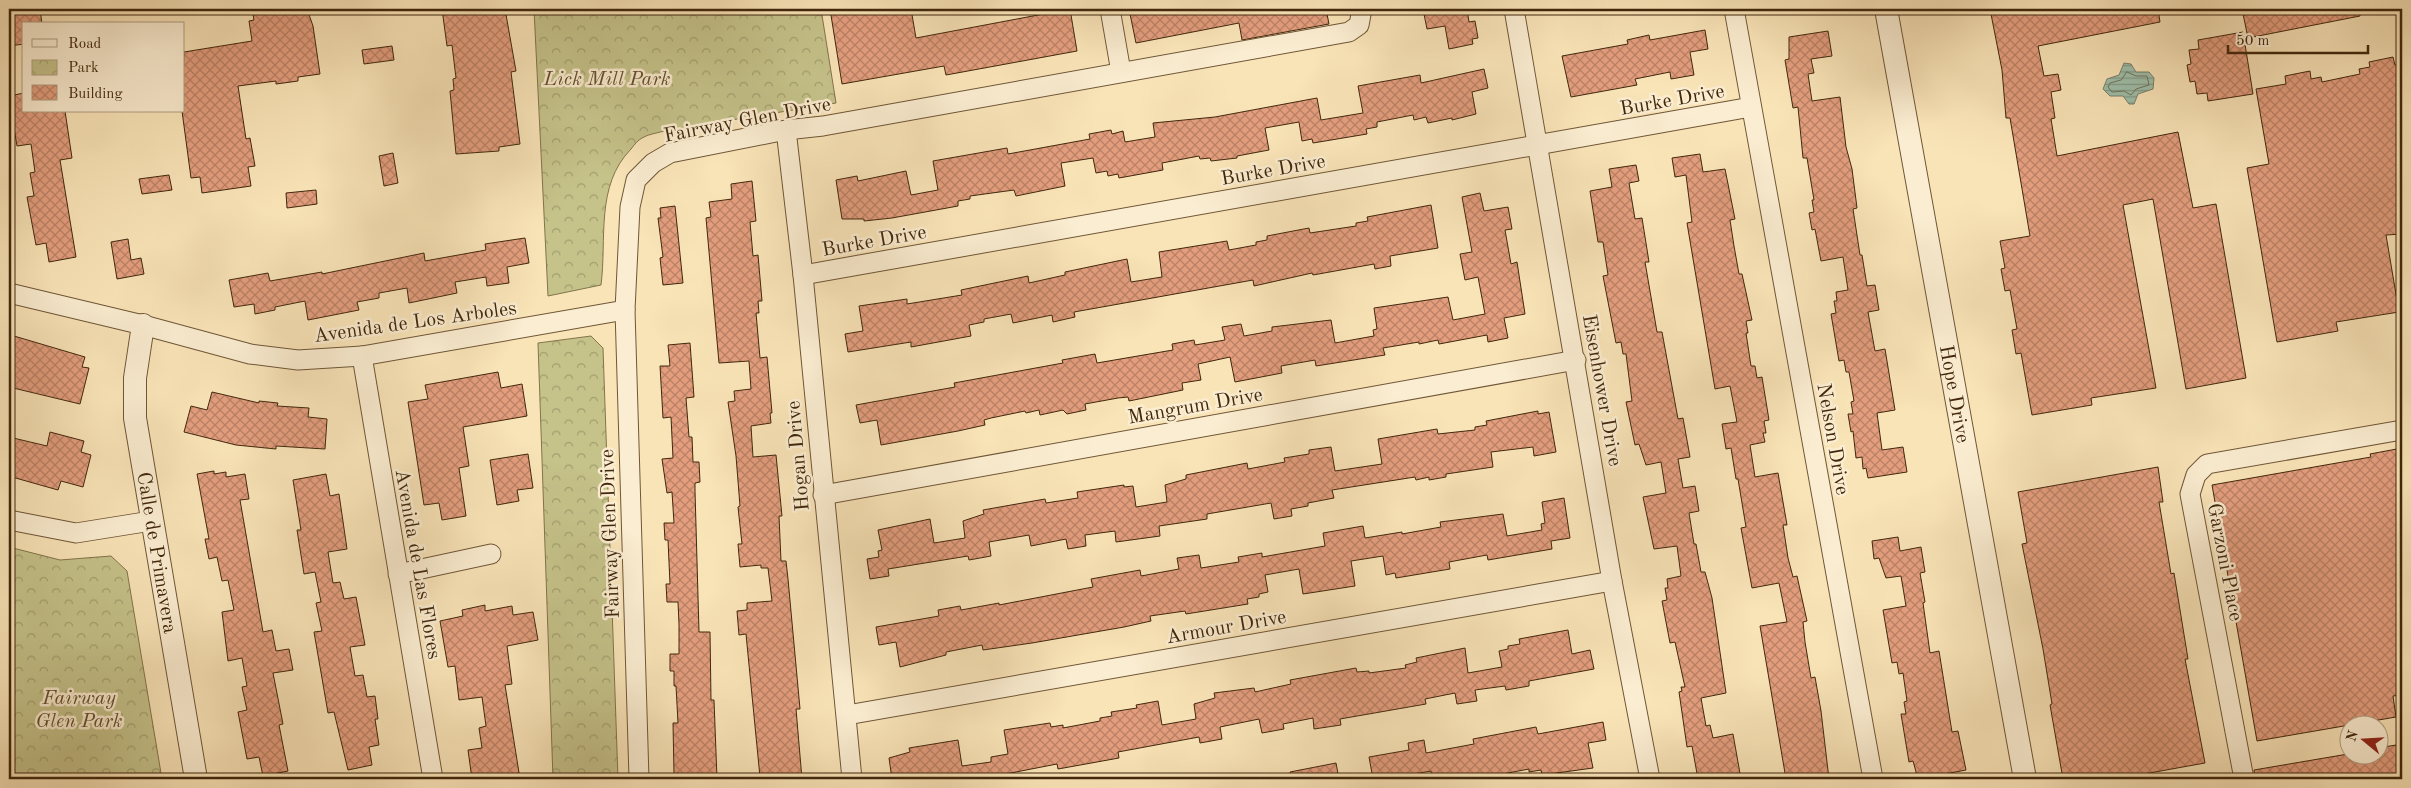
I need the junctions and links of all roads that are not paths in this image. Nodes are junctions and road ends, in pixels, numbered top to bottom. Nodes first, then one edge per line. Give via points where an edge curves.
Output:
1 (1110, 9) edge
2 (1362, 9) edge
3 (1514, 9) edge
4 (1734, 9) edge
5 (1886, 9) edge
6 (1121, 72) junction
7 (1751, 108) junction
8 (786, 130) junction
9 (1539, 145) junction
10 (803, 275) junction
11 (9, 293) edge
12 (625, 310) junction
13 (144, 325) junction
14 (362, 356) junction
15 (1576, 360) junction
16 (2402, 430) edge
17 (823, 495) junction
18 (9, 520) edge
19 (151, 521) junction
20 (492, 554) dead end
21 (398, 574) junction
22 (1612, 581) junction
23 (847, 715) junction
24 (196, 779) edge
25 (433, 779) edge
26 (639, 779) edge
27 (852, 779) edge
28 (1650, 779) edge
29 (1873, 779) edge
30 (2025, 779) edge
31 (2244, 779) edge

1 - 6 street
2 - 6 street, Fairway Glen Drive via 1359,25 1349,32
3 - 9 street, Eisenhower Drive
4 - 7 street, Nelson Drive
5 - 30 street, Hope Drive
6 - 8 street, Fairway Glen Drive via 824,126
7 - 9 street, Burke Drive
7 - 29 street, Nelson Drive
8 - 10 street, Hogan Drive
8 - 12 street, Fairway Glen Drive via 670,153 653,163 636,180 630,207
9 - 10 street, Burke Drive
9 - 15 street, Eisenhower Drive
10 - 17 street, Hogan Drive
11 - 13 street, Avenida de Los Arboles
12 - 14 street, Avenida de Los Arboles
12 - 26 street, Fairway Glen Drive
13 - 14 street, Avenida de Los Arboles via 260,355 298,360
13 - 19 street, Calle de Primavera via 135,378 135,418
14 - 21 street, Avenida de Las Flores
15 - 17 street, Mangrum Drive
15 - 22 street, Eisenhower Drive
16 - 31 street, Garzoni Place via 2207,464 2196,475 2190,494
17 - 23 street, Hogan Drive
18 - 19 street via 76,533
19 - 24 street, Calle de Primavera
20 - 21 street
21 - 25 street, Avenida de Las Flores
22 - 23 street, Armour Drive
22 - 28 street, Eisenhower Drive
23 - 27 street, Hogan Drive

